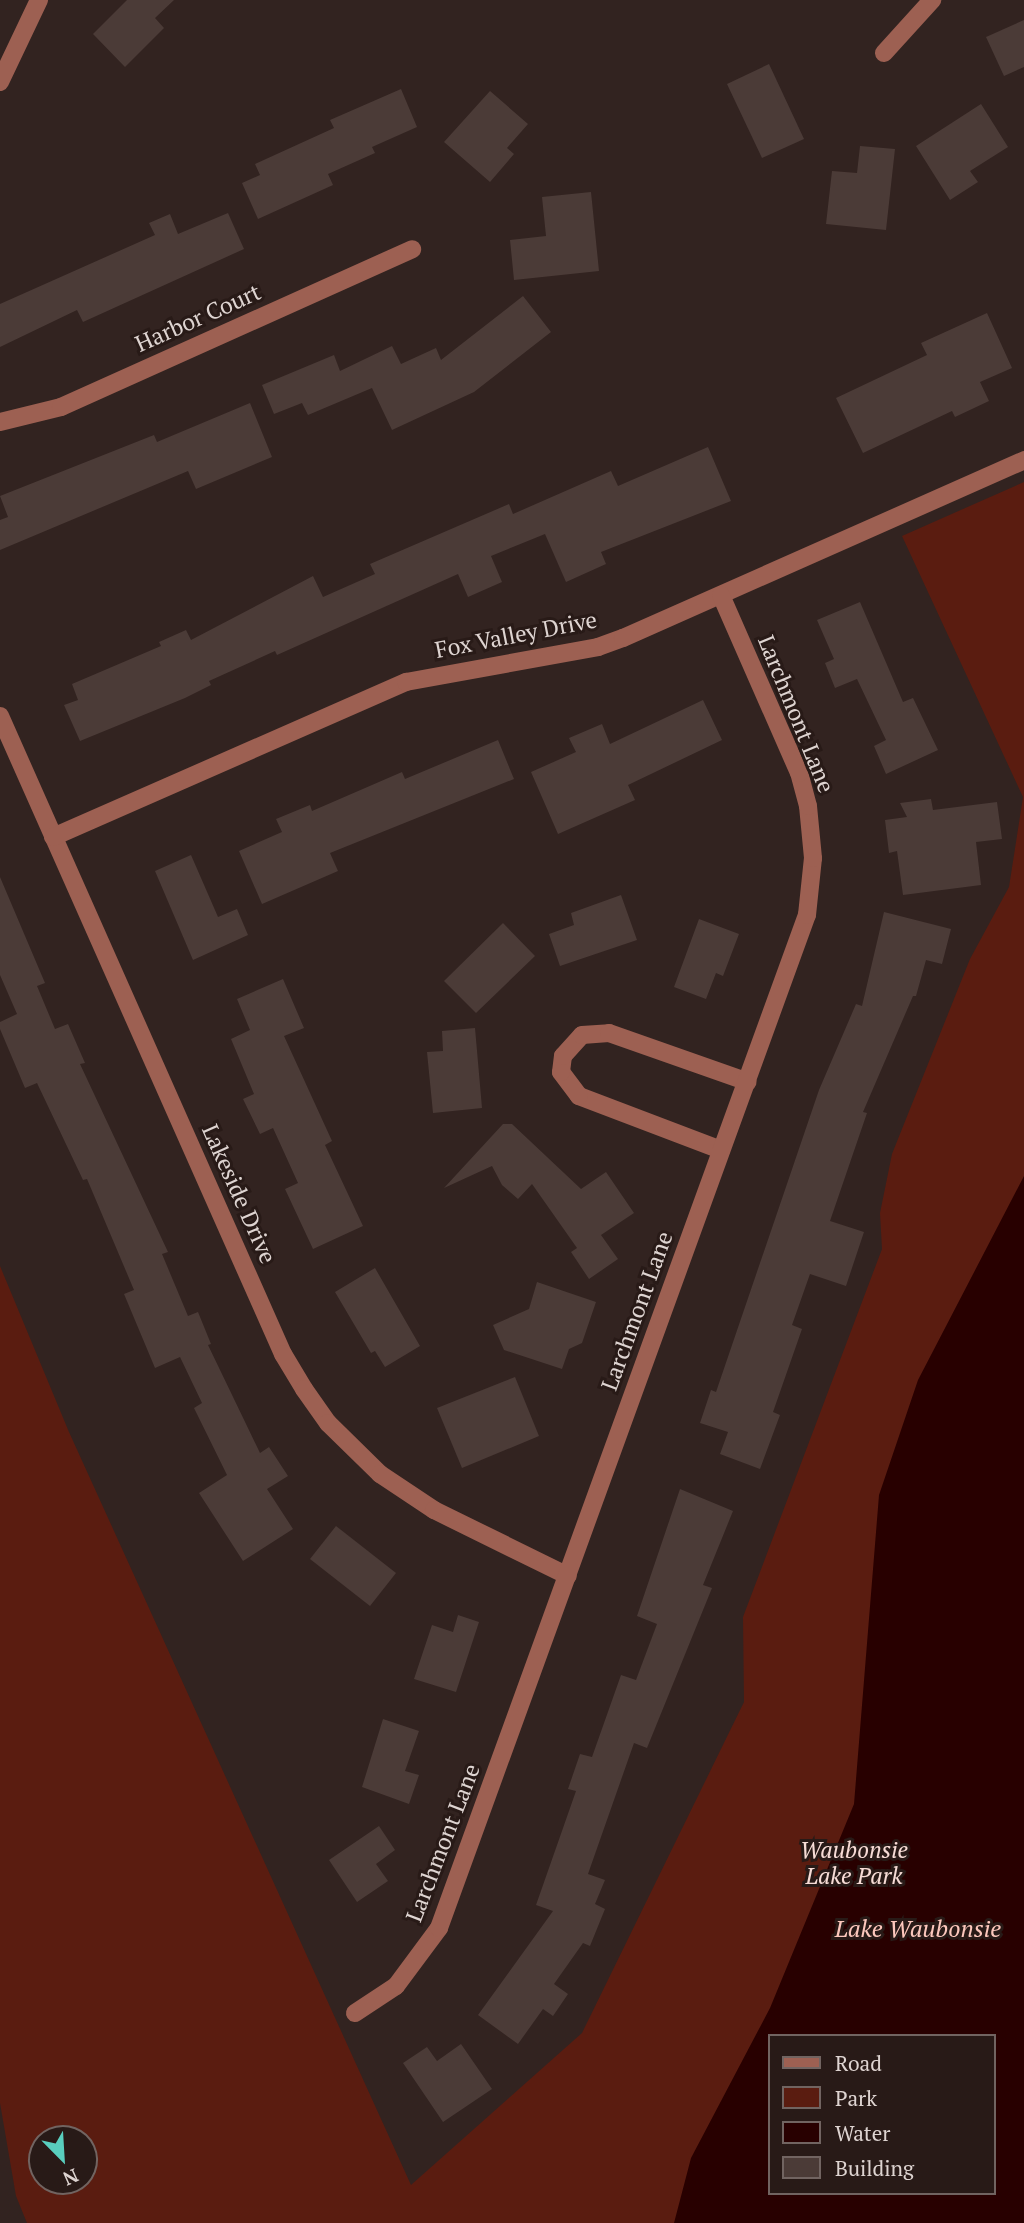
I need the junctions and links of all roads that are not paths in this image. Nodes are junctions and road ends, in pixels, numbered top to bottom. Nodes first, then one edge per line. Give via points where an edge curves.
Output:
1 (39, 0) edge
2 (932, 0) edge
3 (884, 53) dead end
4 (0, 82) edge
5 (412, 248) dead end
6 (0, 422) edge
7 (1024, 460) edge
8 (721, 595) junction
9 (0, 716) edge
10 (53, 837) junction
11 (748, 1082) junction
12 (722, 1150) junction
13 (568, 1576) junction
14 (355, 2013) dead end

1 - 4 street
2 - 3 street
5 - 6 street, Harbor Court via 61,407
7 - 8 street, Fox Valley Drive
8 - 10 street, Fox Valley Drive via 598,647 406,681
8 - 11 street, Larchmont Lane via 799,773 812,835 807,915
9 - 10 street, Lakeside Drive
10 - 13 street, Lakeside Drive via 283,1354 304,1389 352,1449 414,1498
11 - 12 street, Larchmont Lane
11 - 12 street via 609,1033 582,1035 563,1056 561,1072 579,1096
12 - 13 street, Larchmont Lane
13 - 14 street, Larchmont Lane via 439,1928 396,1986

